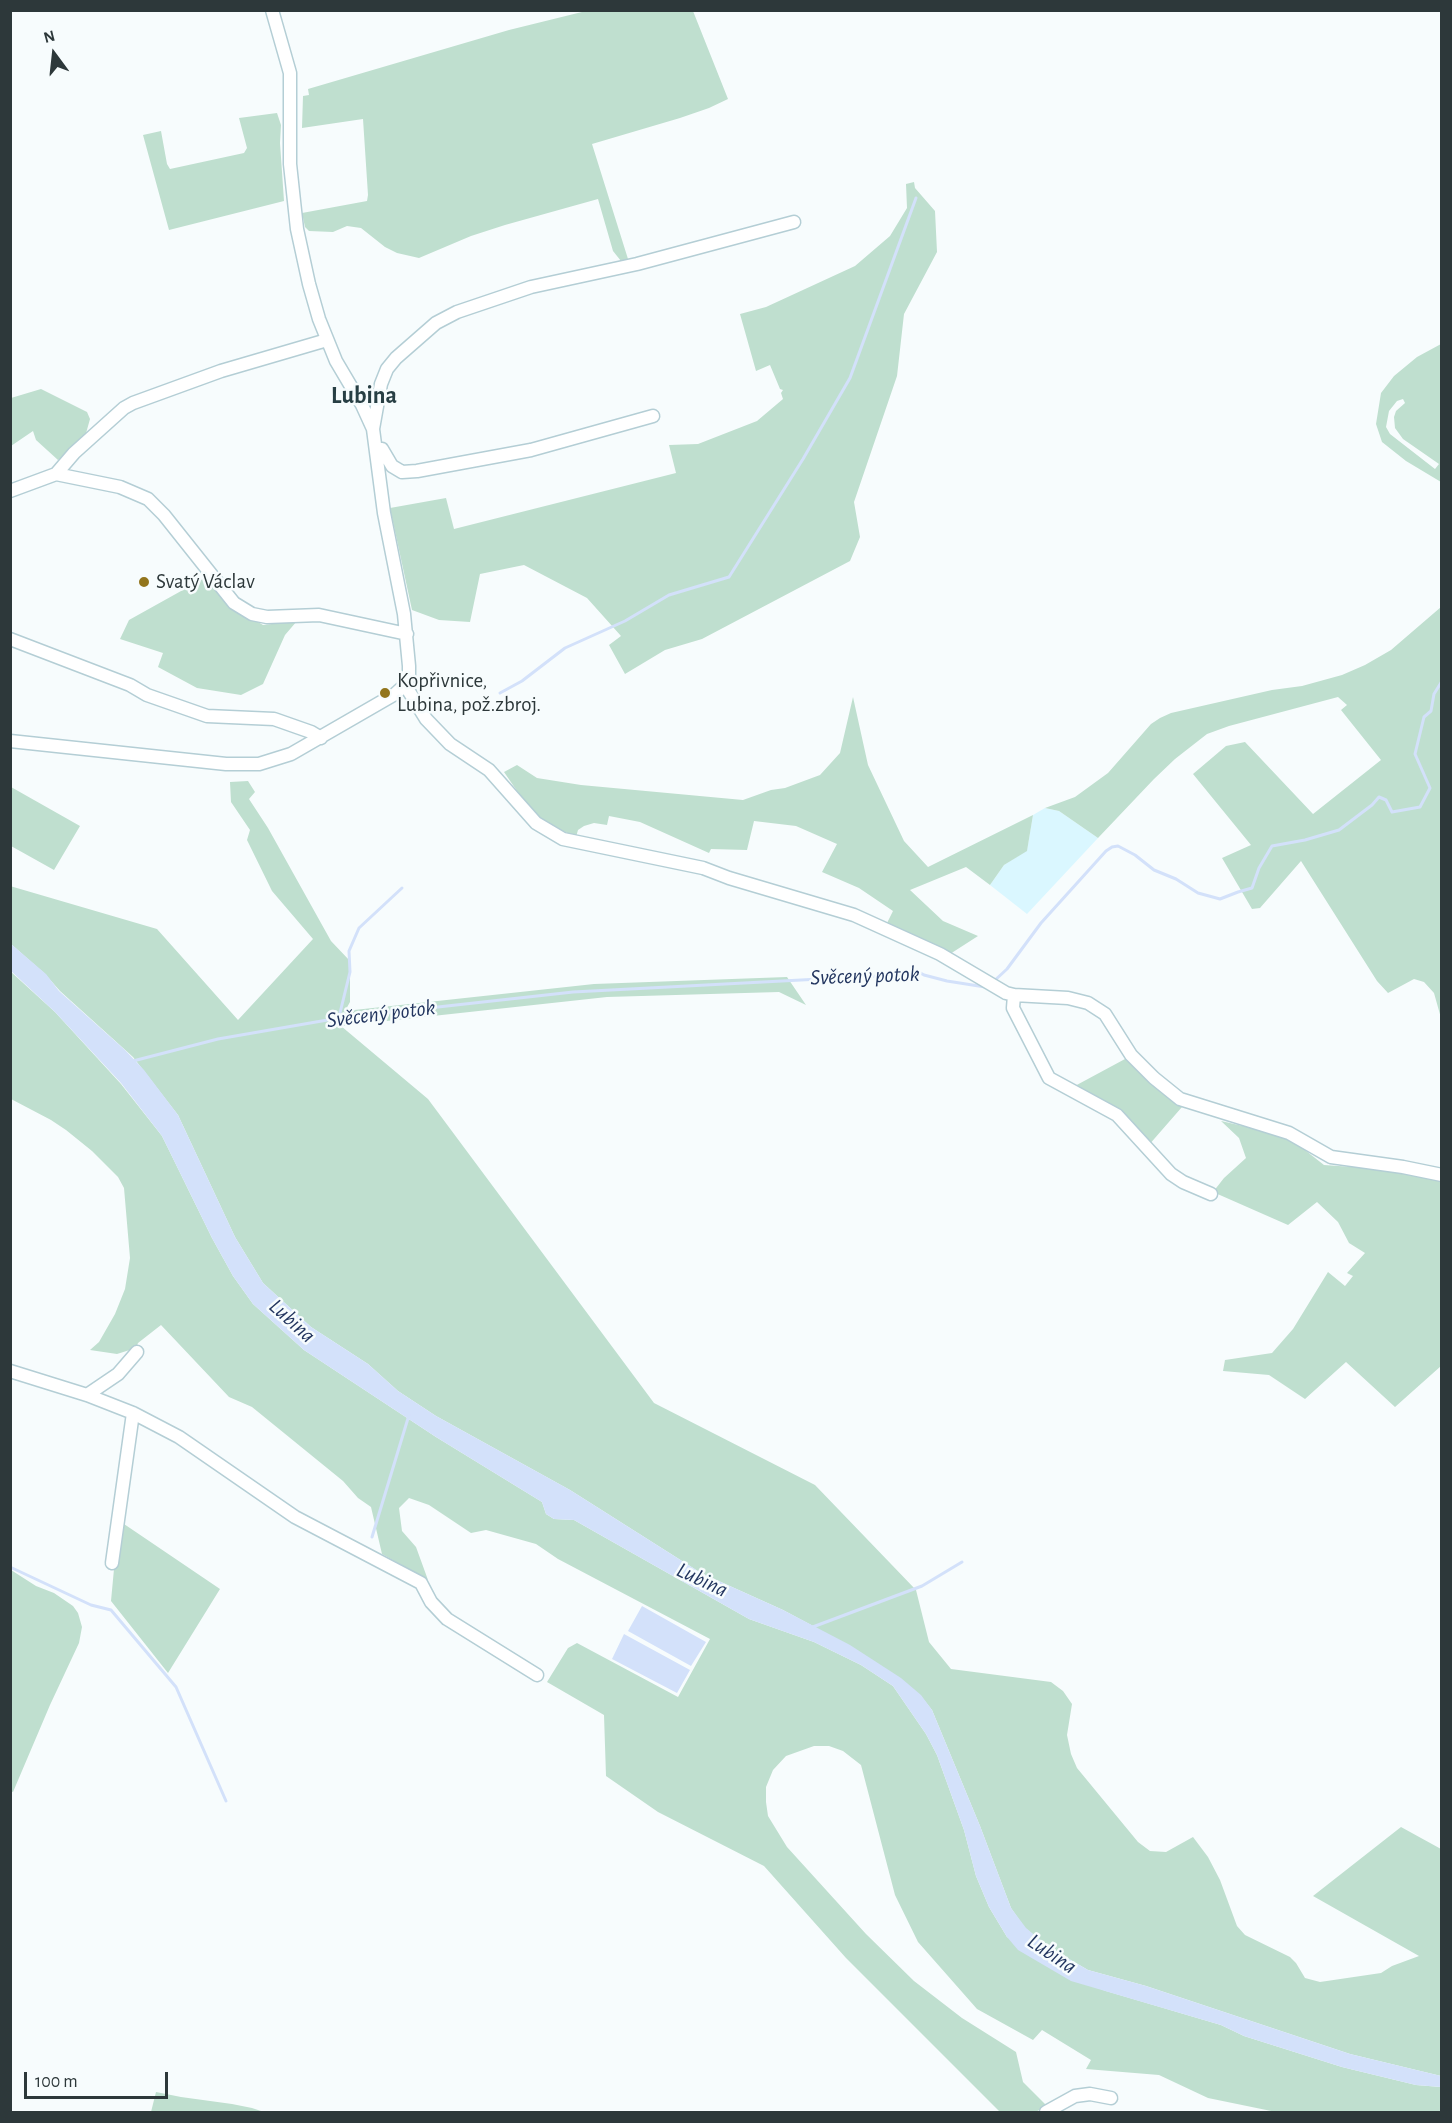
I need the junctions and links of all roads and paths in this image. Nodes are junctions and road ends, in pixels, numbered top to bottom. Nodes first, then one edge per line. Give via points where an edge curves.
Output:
1 (272, 10) edge
2 (794, 222) dead end
3 (327, 340) junction
4 (653, 416) dead end
5 (373, 429) junction
6 (376, 450) junction
7 (56, 474) junction
8 (12, 489) edge
9 (407, 634) junction
10 (10, 639) edge
11 (405, 685) junction
12 (321, 738) junction
13 (10, 741) edge
14 (1014, 995) junction
15 (1442, 1175) edge
16 (1211, 1194) dead end
17 (137, 1352) dead end
18 (10, 1371) edge
19 (87, 1395) junction
20 (133, 1413) junction
21 (112, 1563) dead end
22 (537, 1675) dead end
23 (1111, 2098) dead end
24 (1046, 2112) edge

1 - 3 street via 290,73 290,165 297,229
2 - 5 street via 637,264 531,287 457,312 436,323 391,364 381,384
3 - 5 street
3 - 7 street via 221,371 133,403 74,453
4 - 6 street via 531,450 417,471 402,472 392,466 382,449
5 - 6 street
6 - 9 street
7 - 8 street
7 - 9 street via 120,487 148,499 234,603 252,614 319,615
9 - 11 street via 409,676
10 - 12 street via 207,716 274,719
11 - 12 street
11 - 14 street via 426,719 453,746 489,770 536,823 563,839 703,868 855,915 940,954
12 - 13 street via 271,762 246,765
14 - 15 street via 1068,998 1097,1008 1131,1055 1170,1092 1192,1104 1289,1133 1331,1157
14 - 16 street via 1013,1008 1049,1078 1117,1114 1171,1174
17 - 19 street via 118,1374
18 - 19 street
19 - 20 street
20 - 21 street
20 - 22 street via 179,1437 295,1517 421,1583 431,1602 447,1619
23 - 24 street via 1075,2096

